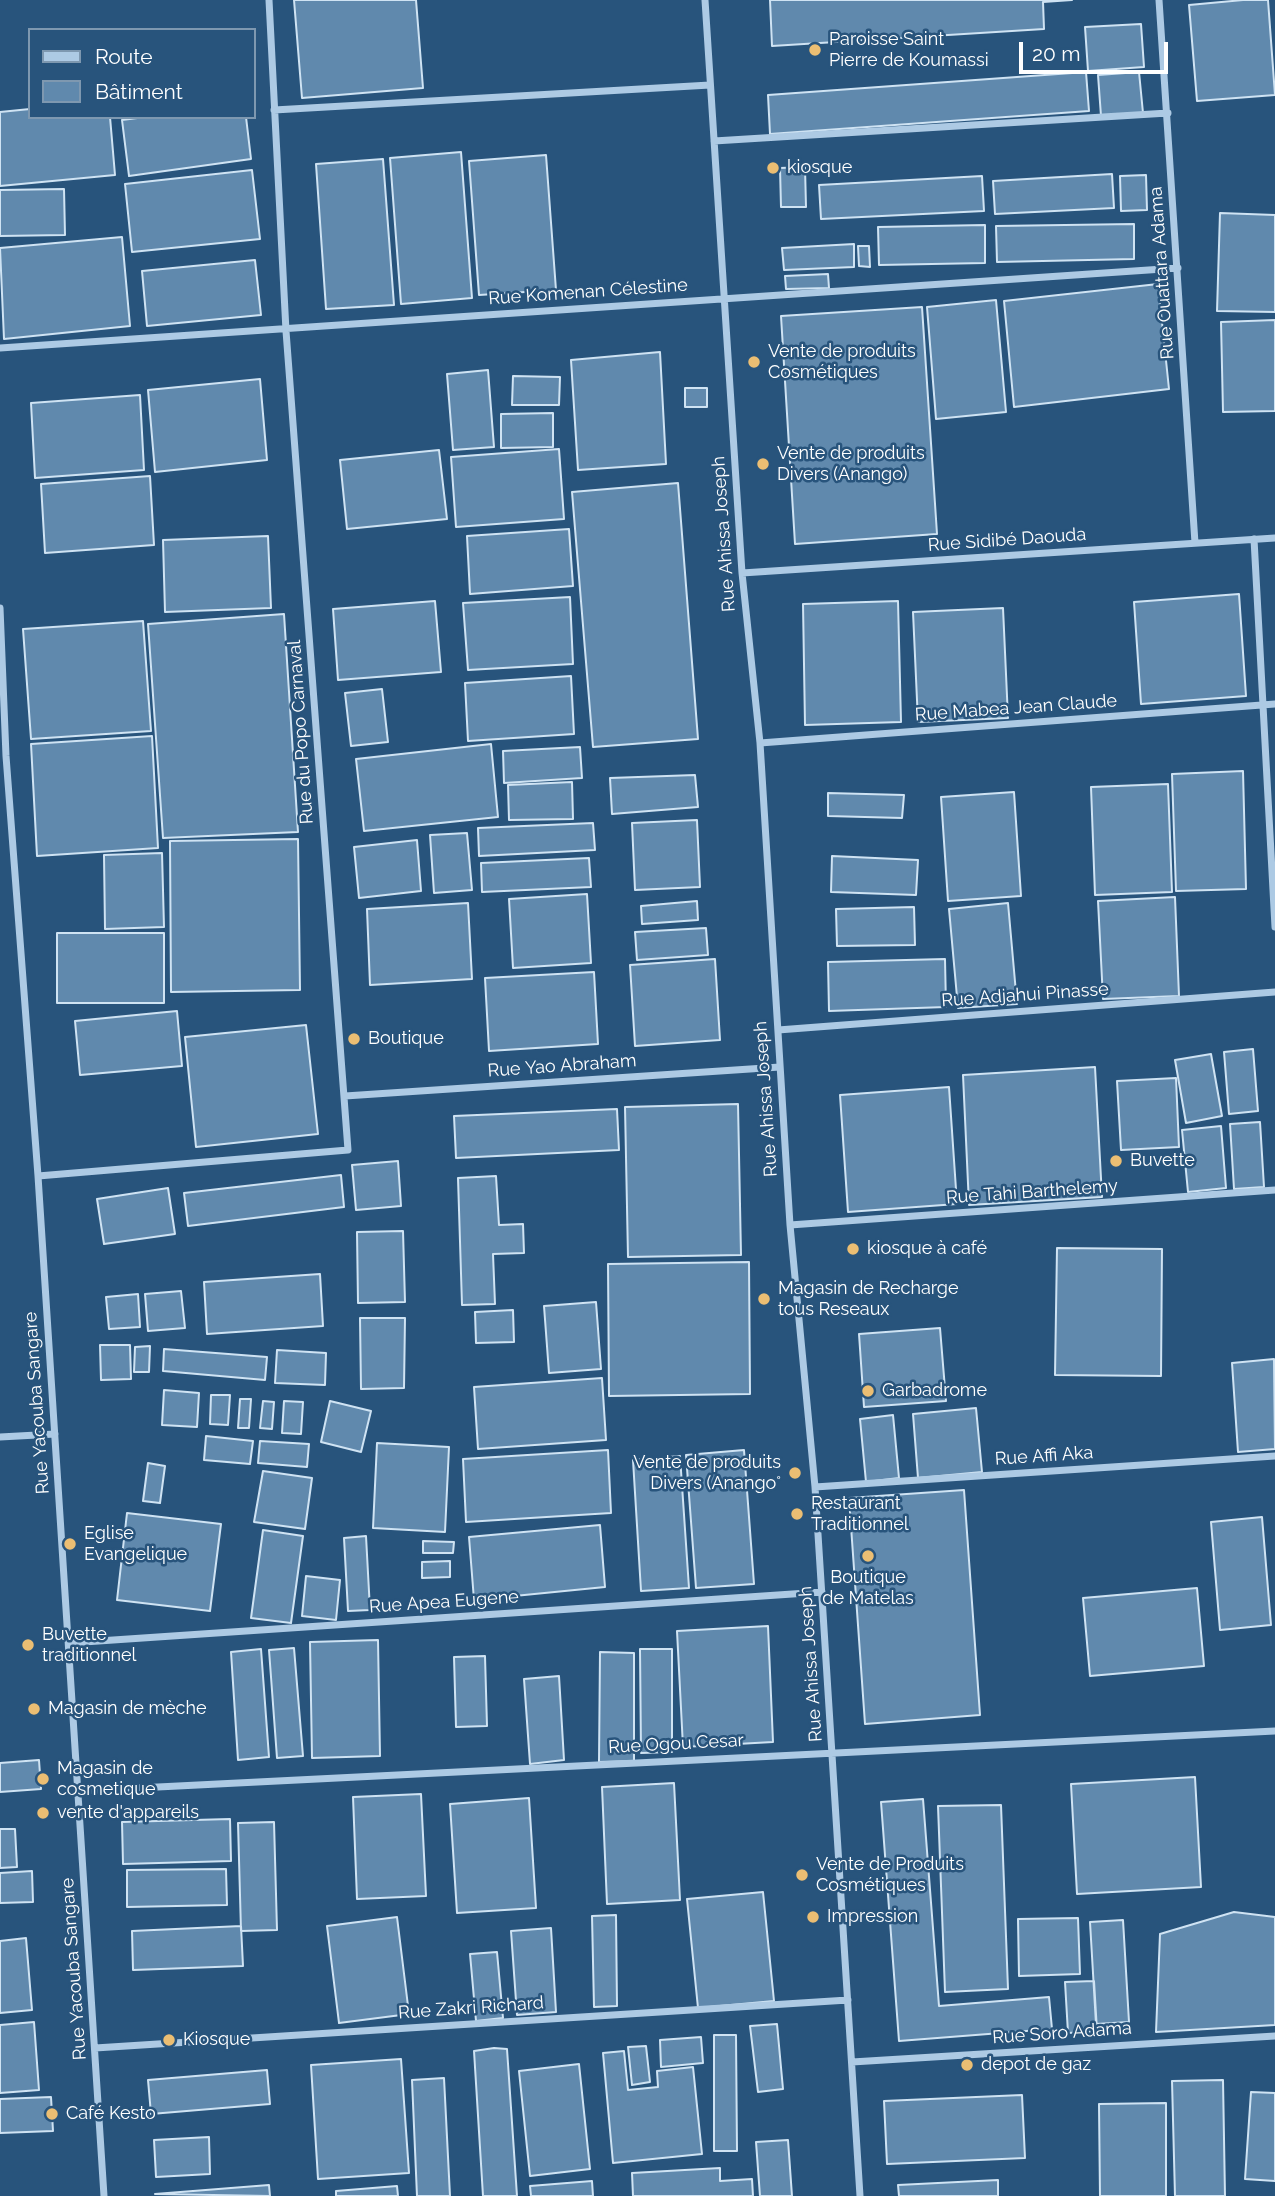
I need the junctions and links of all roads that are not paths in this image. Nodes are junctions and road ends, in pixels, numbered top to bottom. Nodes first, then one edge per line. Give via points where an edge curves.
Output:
1 (269, 0) edge
2 (705, 0) edge
3 (1159, 0) edge
4 (710, 85) junction
5 (274, 110) junction
6 (1168, 113) junction
7 (714, 141) junction
8 (1178, 268) junction
9 (724, 298) junction
10 (286, 331) junction
11 (0, 348) edge
12 (1275, 538) edge
13 (1254, 539) junction
14 (1195, 543) junction
15 (741, 573) junction
16 (0, 608) edge
17 (1275, 704) edge
18 (1262, 705) junction
19 (760, 743) junction
20 (1275, 927) edge
21 (1275, 992) edge
22 (778, 1030) junction
23 (780, 1068) junction
24 (345, 1096) junction
25 (38, 1176) junction
26 (1275, 1190) edge
27 (790, 1225) junction
28 (55, 1434) junction
29 (0, 1437) edge
30 (1275, 1456) edge
31 (815, 1487) junction
32 (822, 1592) junction
33 (69, 1643) junction
34 (1275, 1731) edge
35 (832, 1752) junction
36 (78, 1791) junction
37 (848, 2000) junction
38 (1275, 2036) edge
39 (95, 2048) junction
40 (852, 2062) junction
41 (104, 2196) edge
42 (860, 2196) edge

1 - 5 street, Rue du Popo Carnaval
2 - 4 street, Rue Ahissa Joseph
3 - 6 street, Rue Ouattara Adama
4 - 5 street
4 - 7 street, Rue Ahissa Joseph
5 - 10 street, Rue du Popo Carnaval
6 - 7 street
6 - 8 street, Rue Ouattara Adama
7 - 9 street, Rue Ahissa Joseph
8 - 9 street, Rue Komenan Célestine
8 - 14 street, Rue Ouattara Adama
9 - 10 street, Rue Komenan Célestine
9 - 15 street, Rue Ahissa Joseph
10 - 11 street, Rue Komenan Célestine
10 - 24 street, Rue du Popo Carnaval
12 - 13 street, Rue Sidibé Daouda
13 - 14 street, Rue Sidibé Daouda
13 - 18 street
14 - 15 street, Rue Sidibé Daouda
15 - 19 street, Rue Ahissa Joseph
16 - 25 street, Rue Yacouba Sangare via 6,756
17 - 18 street, Rue Mabea Jean Claude
18 - 19 street, Rue Mabea Jean Claude
18 - 20 street
19 - 22 street, Rue Ahissa Joseph
21 - 22 street, Rue Adjahui Pinasse
22 - 23 street, Rue Ahissa Joseph
23 - 24 street, Rue Yao Abraham
23 - 27 street, Rue Ahissa Joseph
24 - 25 street, Rue du Popo Carnaval via 348,1150
25 - 28 street, Rue Yacouba Sangare
26 - 27 street, Rue Tahi Barthelemy
27 - 31 street, Rue Ahissa Joseph
28 - 29 street
28 - 33 street, Rue Yacouba Sangare
30 - 31 street, Rue Affi Aka
31 - 32 street, Rue Ahissa Joseph
32 - 33 street, Rue Apea Eugene
32 - 35 street, Rue Ahissa Joseph
33 - 36 street, Rue Yacouba Sangare
34 - 35 street, Rue Ogou Cesar
35 - 36 street, Rue Ogou Cesar
35 - 37 street, Rue Ahissa Joseph
36 - 39 street, Rue Yacouba Sangare
37 - 39 street, Rue Zakri Richard
37 - 40 street, Rue Ahissa Joseph
38 - 40 street, Rue Soro Adama
39 - 41 street, Rue Yacouba Sangare
40 - 42 street, Rue Ahissa Joseph

